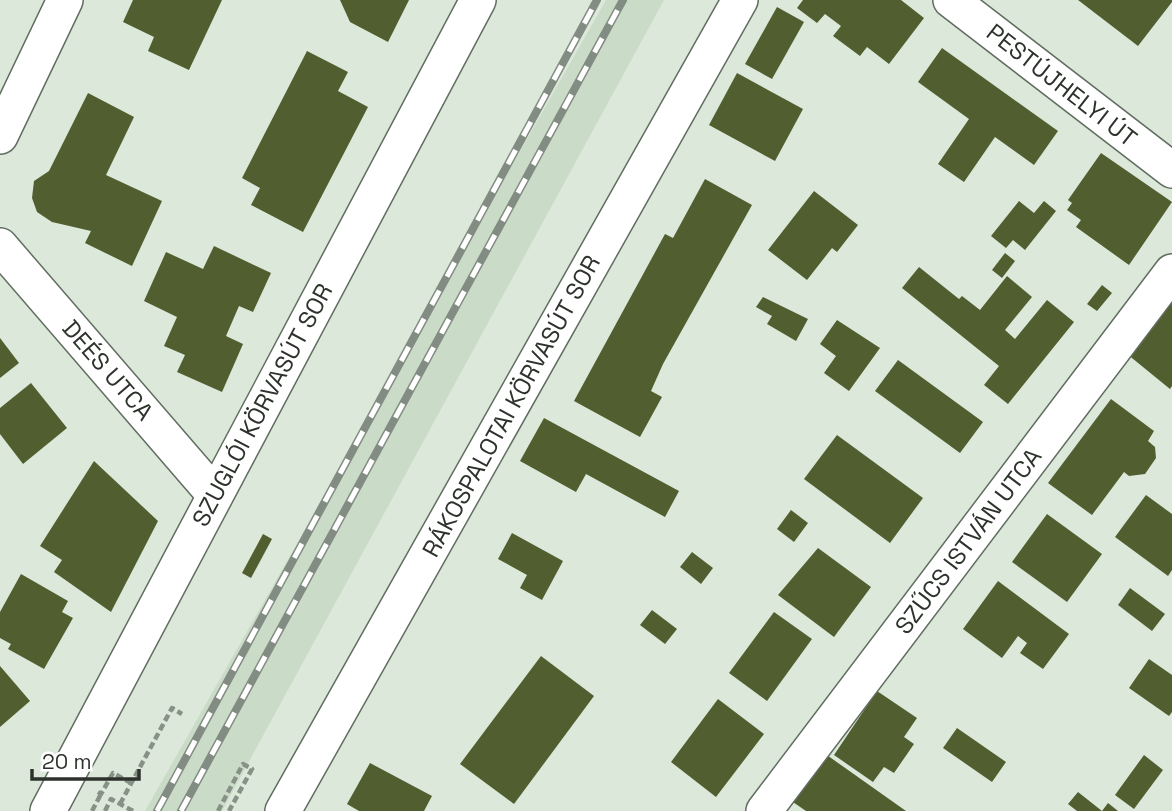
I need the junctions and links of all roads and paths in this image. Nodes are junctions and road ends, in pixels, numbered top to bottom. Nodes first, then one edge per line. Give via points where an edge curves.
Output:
1 (65, 0) edge
2 (478, 0) edge
3 (740, 0) edge
4 (951, 0) edge
5 (0, 136) edge
6 (1172, 170) edge
7 (0, 246) edge
8 (1172, 272) edge
9 (215, 495) junction
10 (182, 714) dead end
11 (131, 783) junction
12 (120, 804) junction
13 (48, 811) edge
14 (92, 811) edge
15 (105, 811) edge
16 (133, 811) edge
17 (218, 811) edge
18 (229, 811) edge
19 (283, 811) edge
20 (764, 811) edge

1 - 5 street
2 - 9 street, SZUGLÓI KÖRVASÚT SOR
3 - 19 street, RÁKOSPALOTAI KÖRVASÚT SOR
4 - 6 street, PESTÚJHELYI ÚT
7 - 9 street, DEÉS UTCA
8 - 20 street, SZŰCS ISTVÁN UTCA
9 - 13 street, SZUGLÓI KÖRVASÚT SOR
10 - 11 path via 172,708
11 - 12 path
11 - 14 path via 113,773
12 - 15 path via 111,799
12 - 16 path
17 - 18 path via 243,764 252,769

